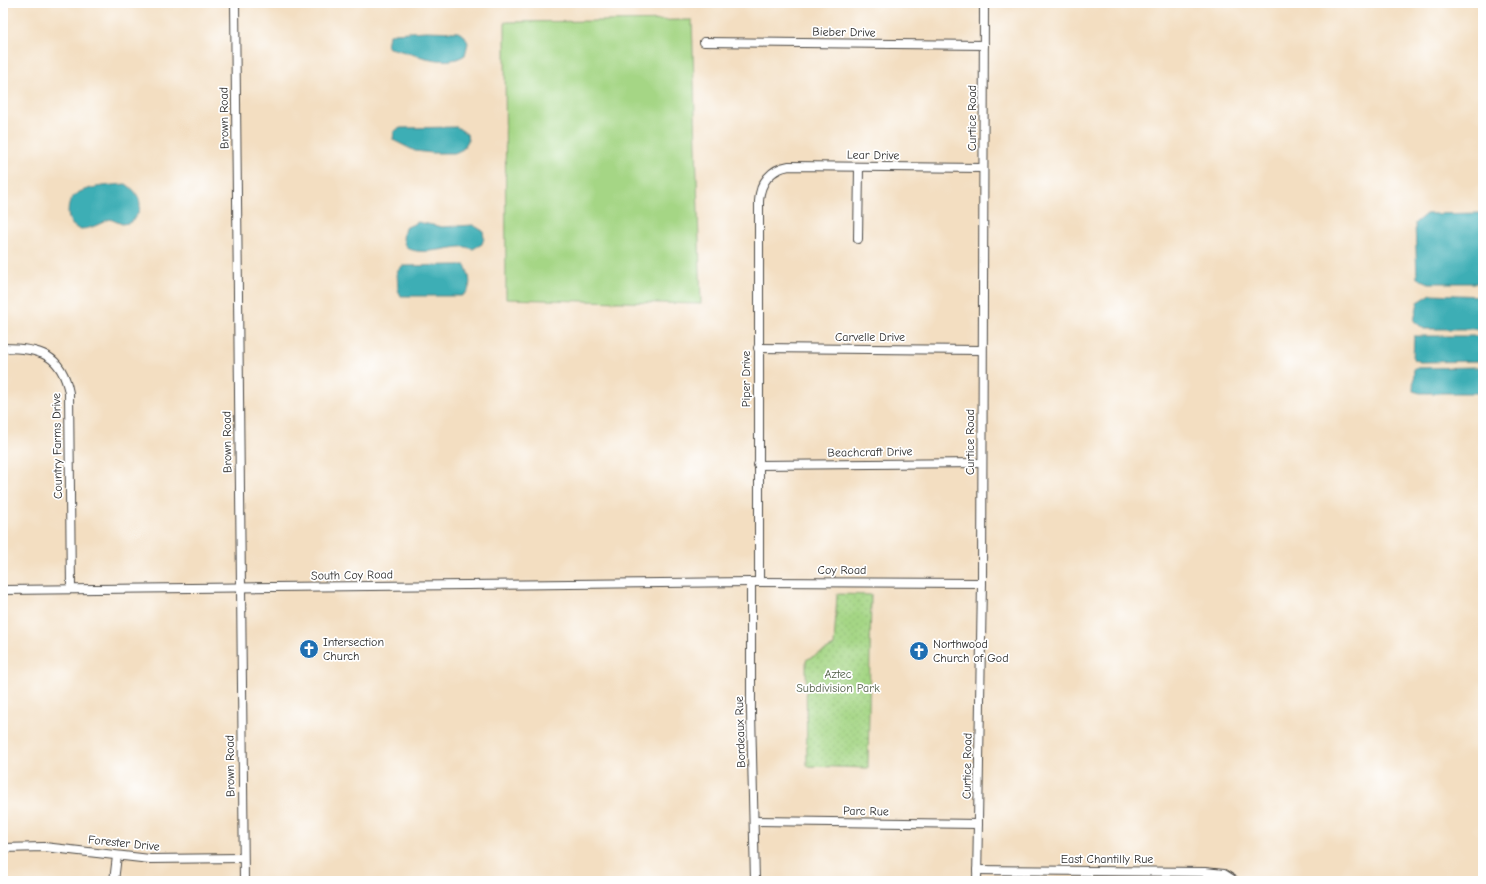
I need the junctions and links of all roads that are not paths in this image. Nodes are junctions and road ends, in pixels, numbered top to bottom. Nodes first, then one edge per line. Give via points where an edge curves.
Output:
1 (235, 3) edge
2 (984, 3) edge
3 (704, 42) dead end
4 (984, 45) junction
5 (859, 166) junction
6 (983, 168) junction
7 (767, 178) joint
8 (858, 239) dead end
9 (3, 348) edge
10 (758, 348) junction
11 (982, 350) junction
12 (982, 463) junction
13 (758, 465) junction
14 (755, 582) junction
15 (702, 583) joint
16 (982, 583) junction
17 (241, 588) junction
18 (71, 589) junction
19 (3, 590) edge
20 (754, 822) junction
21 (978, 824) junction
22 (3, 848) edge
23 (117, 856) junction
24 (243, 858) junction
25 (977, 870) junction
26 (114, 881) edge
27 (244, 881) edge
28 (755, 881) edge
29 (977, 881) edge
30 (1235, 881) edge

1 - 17 street, Brown Road
2 - 4 street, Curtice Road
3 - 4 street, Bieber Drive
4 - 6 street, Curtice Road
5 - 6 street, Lear Drive
5 - 7 street, Lear Drive via 790,166 779,169
5 - 8 street
6 - 11 street, Curtice Road
7 - 10 street, Piper Drive via 760,189 759,201
9 - 18 street, Country Farms Drive via 28,349 43,353 60,367 66,380 69,393
10 - 11 street, Carvelle Drive
10 - 13 street, Piper Drive
11 - 12 street, Curtice Road
12 - 13 street, Beachcraft Drive
12 - 16 street, Curtice Road
13 - 14 street, Piper Drive
14 - 15 street, Coy Road
14 - 16 street, Coy Road
14 - 20 street, Bordeaux Rue via 751,706
15 - 17 street, South Coy Road
16 - 21 street, Curtice Road
17 - 18 street, South Coy Road
17 - 24 street, Brown Road
18 - 19 street, South Coy Road
20 - 21 street, Parc Rue
20 - 28 street, Bordeaux Rue
21 - 25 street, Curtice Road
22 - 23 street, Forester Drive via 44,847
23 - 24 street, Forester Drive via 161,859
23 - 26 street
24 - 27 street, Brown Road
25 - 29 street, Curtice Road
25 - 30 street, East Chantilly Rue via 1205,872 1224,874

